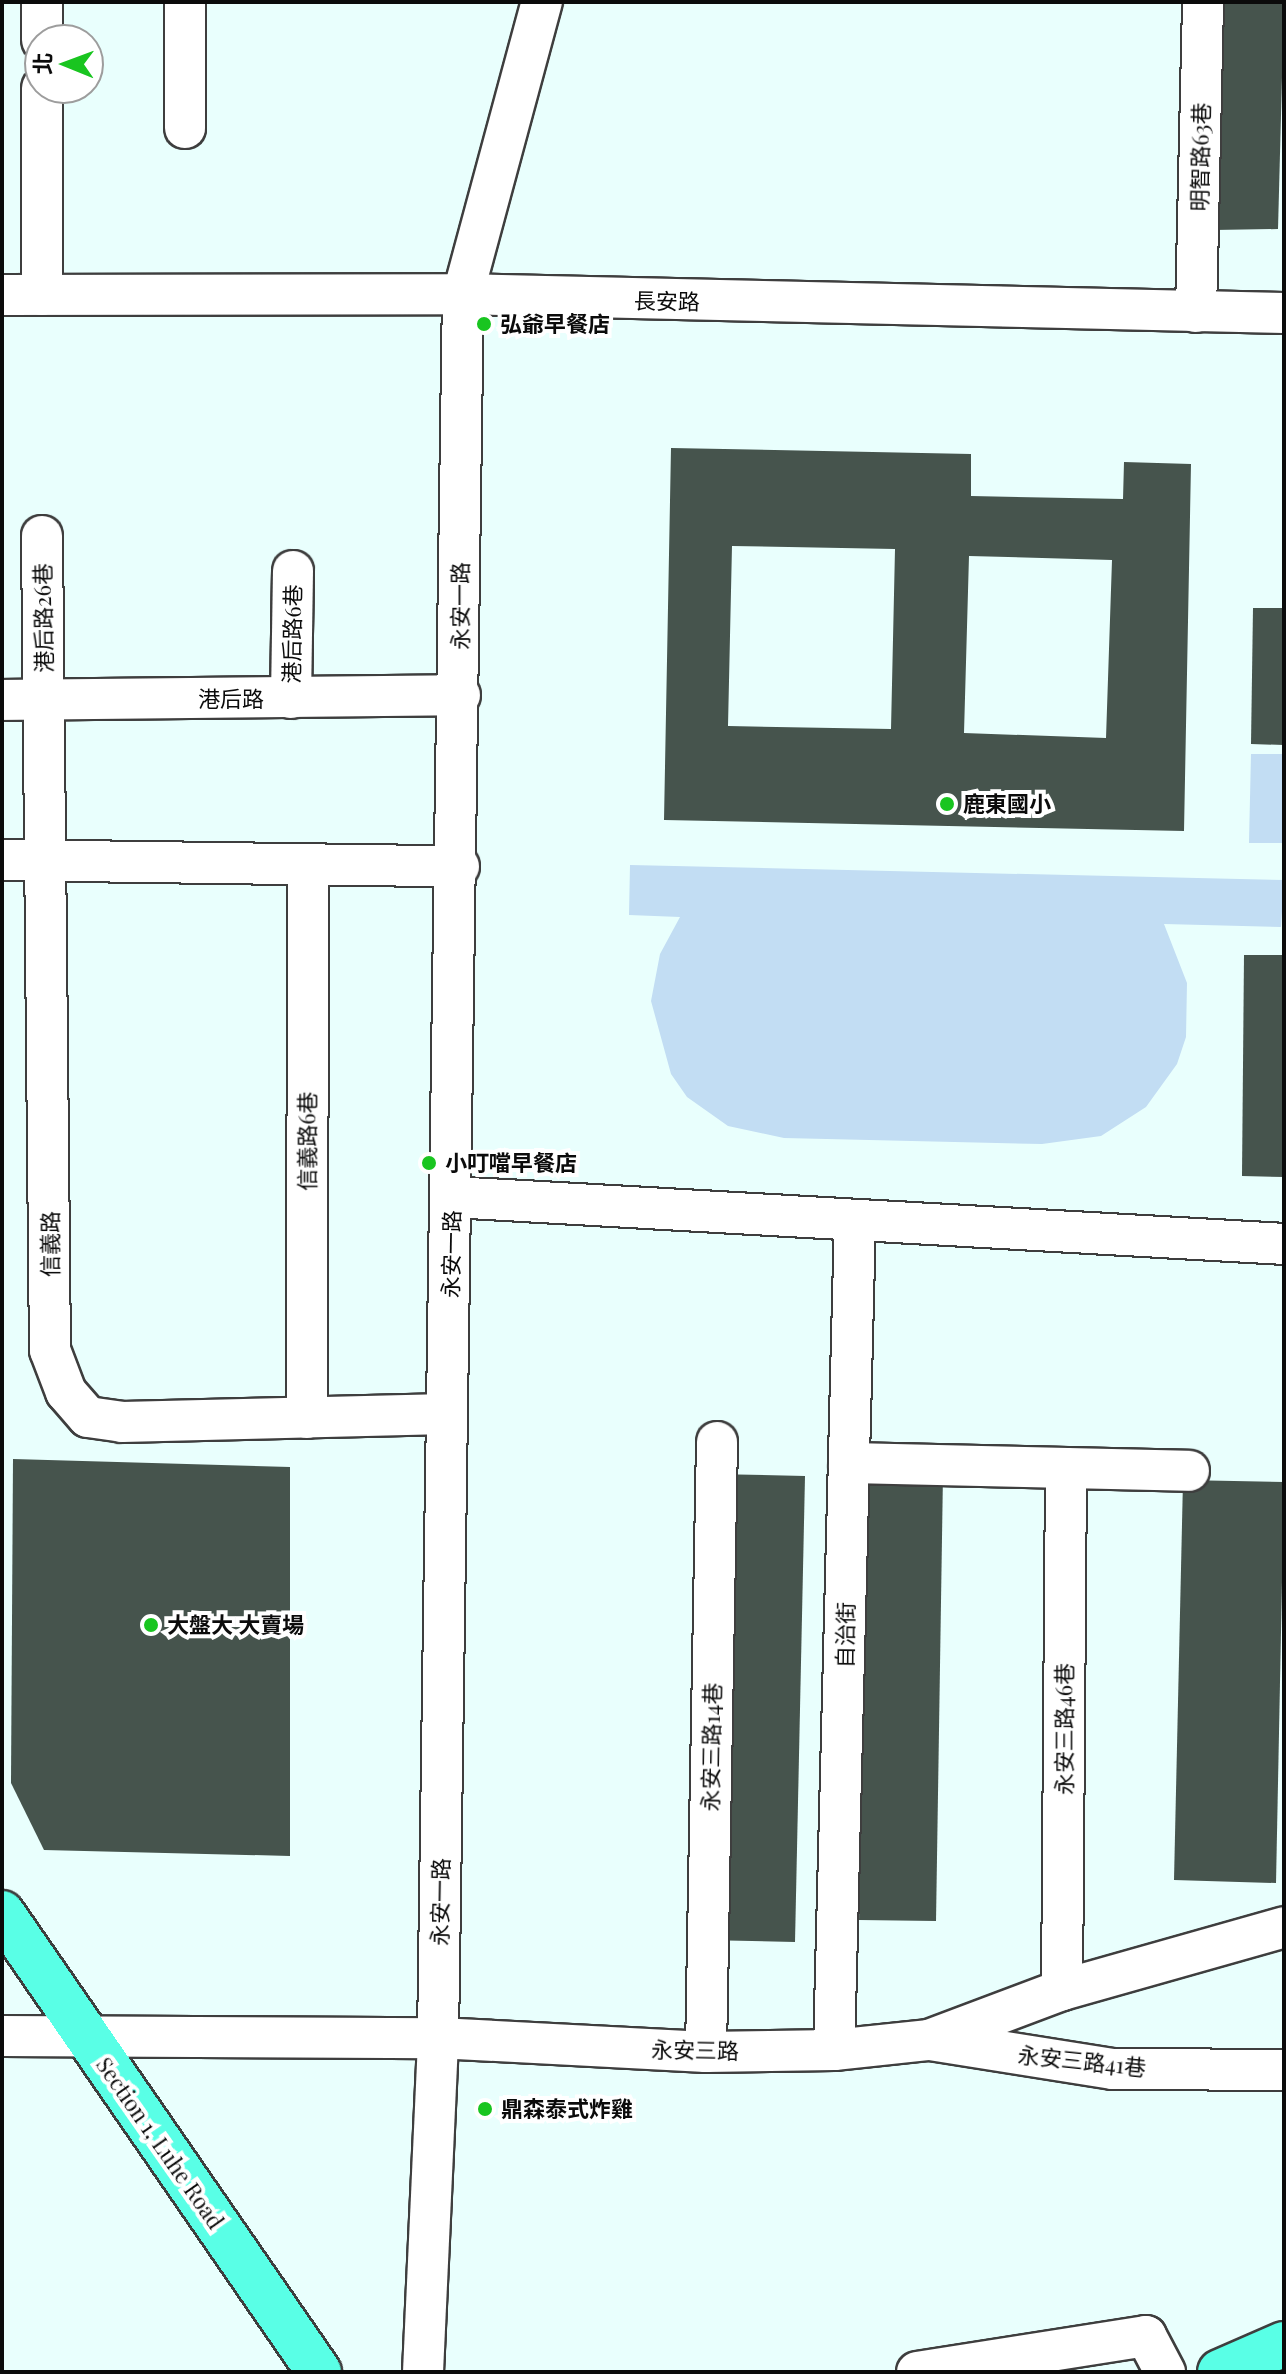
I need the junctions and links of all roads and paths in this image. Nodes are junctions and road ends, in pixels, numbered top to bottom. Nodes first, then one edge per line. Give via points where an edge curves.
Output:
1 (42, 2) edge
2 (185, 2) edge
3 (542, 2) edge
4 (1203, 2) edge
5 (42, 24) edge
6 (42, 104) edge
7 (185, 128) dead end
8 (463, 294) junction
9 (2, 295) edge
10 (42, 295) junction
11 (1196, 312) junction
12 (1284, 313) edge
13 (42, 536) dead end
14 (293, 571) dead end
15 (460, 695) junction
16 (291, 698) junction
17 (2, 700) edge
18 (45, 700) junction
19 (2, 860) edge
20 (47, 861) junction
21 (308, 864) junction
22 (459, 866) junction
23 (452, 1197) junction
24 (855, 1220) junction
25 (1284, 1244) edge
26 (447, 1414) junction
27 (307, 1418) junction
28 (717, 1442) dead end
29 (849, 1463) junction
30 (1066, 1468) junction
31 (1189, 1471) dead end
32 (2, 1913) edge
33 (1284, 1927) edge
34 (1062, 1990) junction
35 (2, 2036) edge
36 (87, 2038) junction
37 (438, 2038) junction
38 (929, 2040) junction
39 (834, 2050) junction
40 (706, 2052) junction
41 (1284, 2070) edge
42 (1284, 2344) edge
43 (319, 2372) edge
44 (423, 2372) edge
45 (917, 2372) edge
46 (1165, 2372) edge
47 (1220, 2372) edge

1 - 5 street
2 - 7 street
3 - 8 street, 永安一路
4 - 11 street, 明智路63巷
6 - 10 street
8 - 10 street, 長安路
8 - 11 street, 長安路
8 - 15 street, 永安一路
9 - 10 street, 長安路
11 - 12 street, 長安路
13 - 18 street, 港后路26巷
14 - 16 street, 港后路6巷
15 - 16 street, 港后路
15 - 22 street, 永安一路
16 - 18 street, 港后路
17 - 18 street, 港后路
18 - 20 street, 信義路
19 - 20 street
20 - 21 street
20 - 27 street, 信義路 via 50,1350 66,1392 88,1417 122,1422
21 - 22 street
21 - 27 street, 信義路6巷
22 - 23 street, 永安一路
23 - 24 street
23 - 26 street, 永安一路
24 - 25 street
24 - 29 street, 自治街
26 - 27 street, 信義路
26 - 37 street, 永安一路
28 - 40 street, 永安三路14巷
29 - 30 street
29 - 39 street, 自治街
30 - 31 street
30 - 34 street, 永安三路46巷
32 - 36 main road, Section 1, Luhe Road
33 - 34 street, 永安三路
34 - 38 street, 永安三路
35 - 36 street, 永安三路
36 - 37 street, 永安三路
36 - 43 main road, Section 1, Luhe Road
37 - 40 street, 永安三路
37 - 44 street, 永安一路
38 - 39 street, 永安三路
38 - 41 street, 永安三路41巷 via 1113,2069
39 - 40 street, 永安三路
42 - 47 main road
45 - 46 street via 1146,2336

